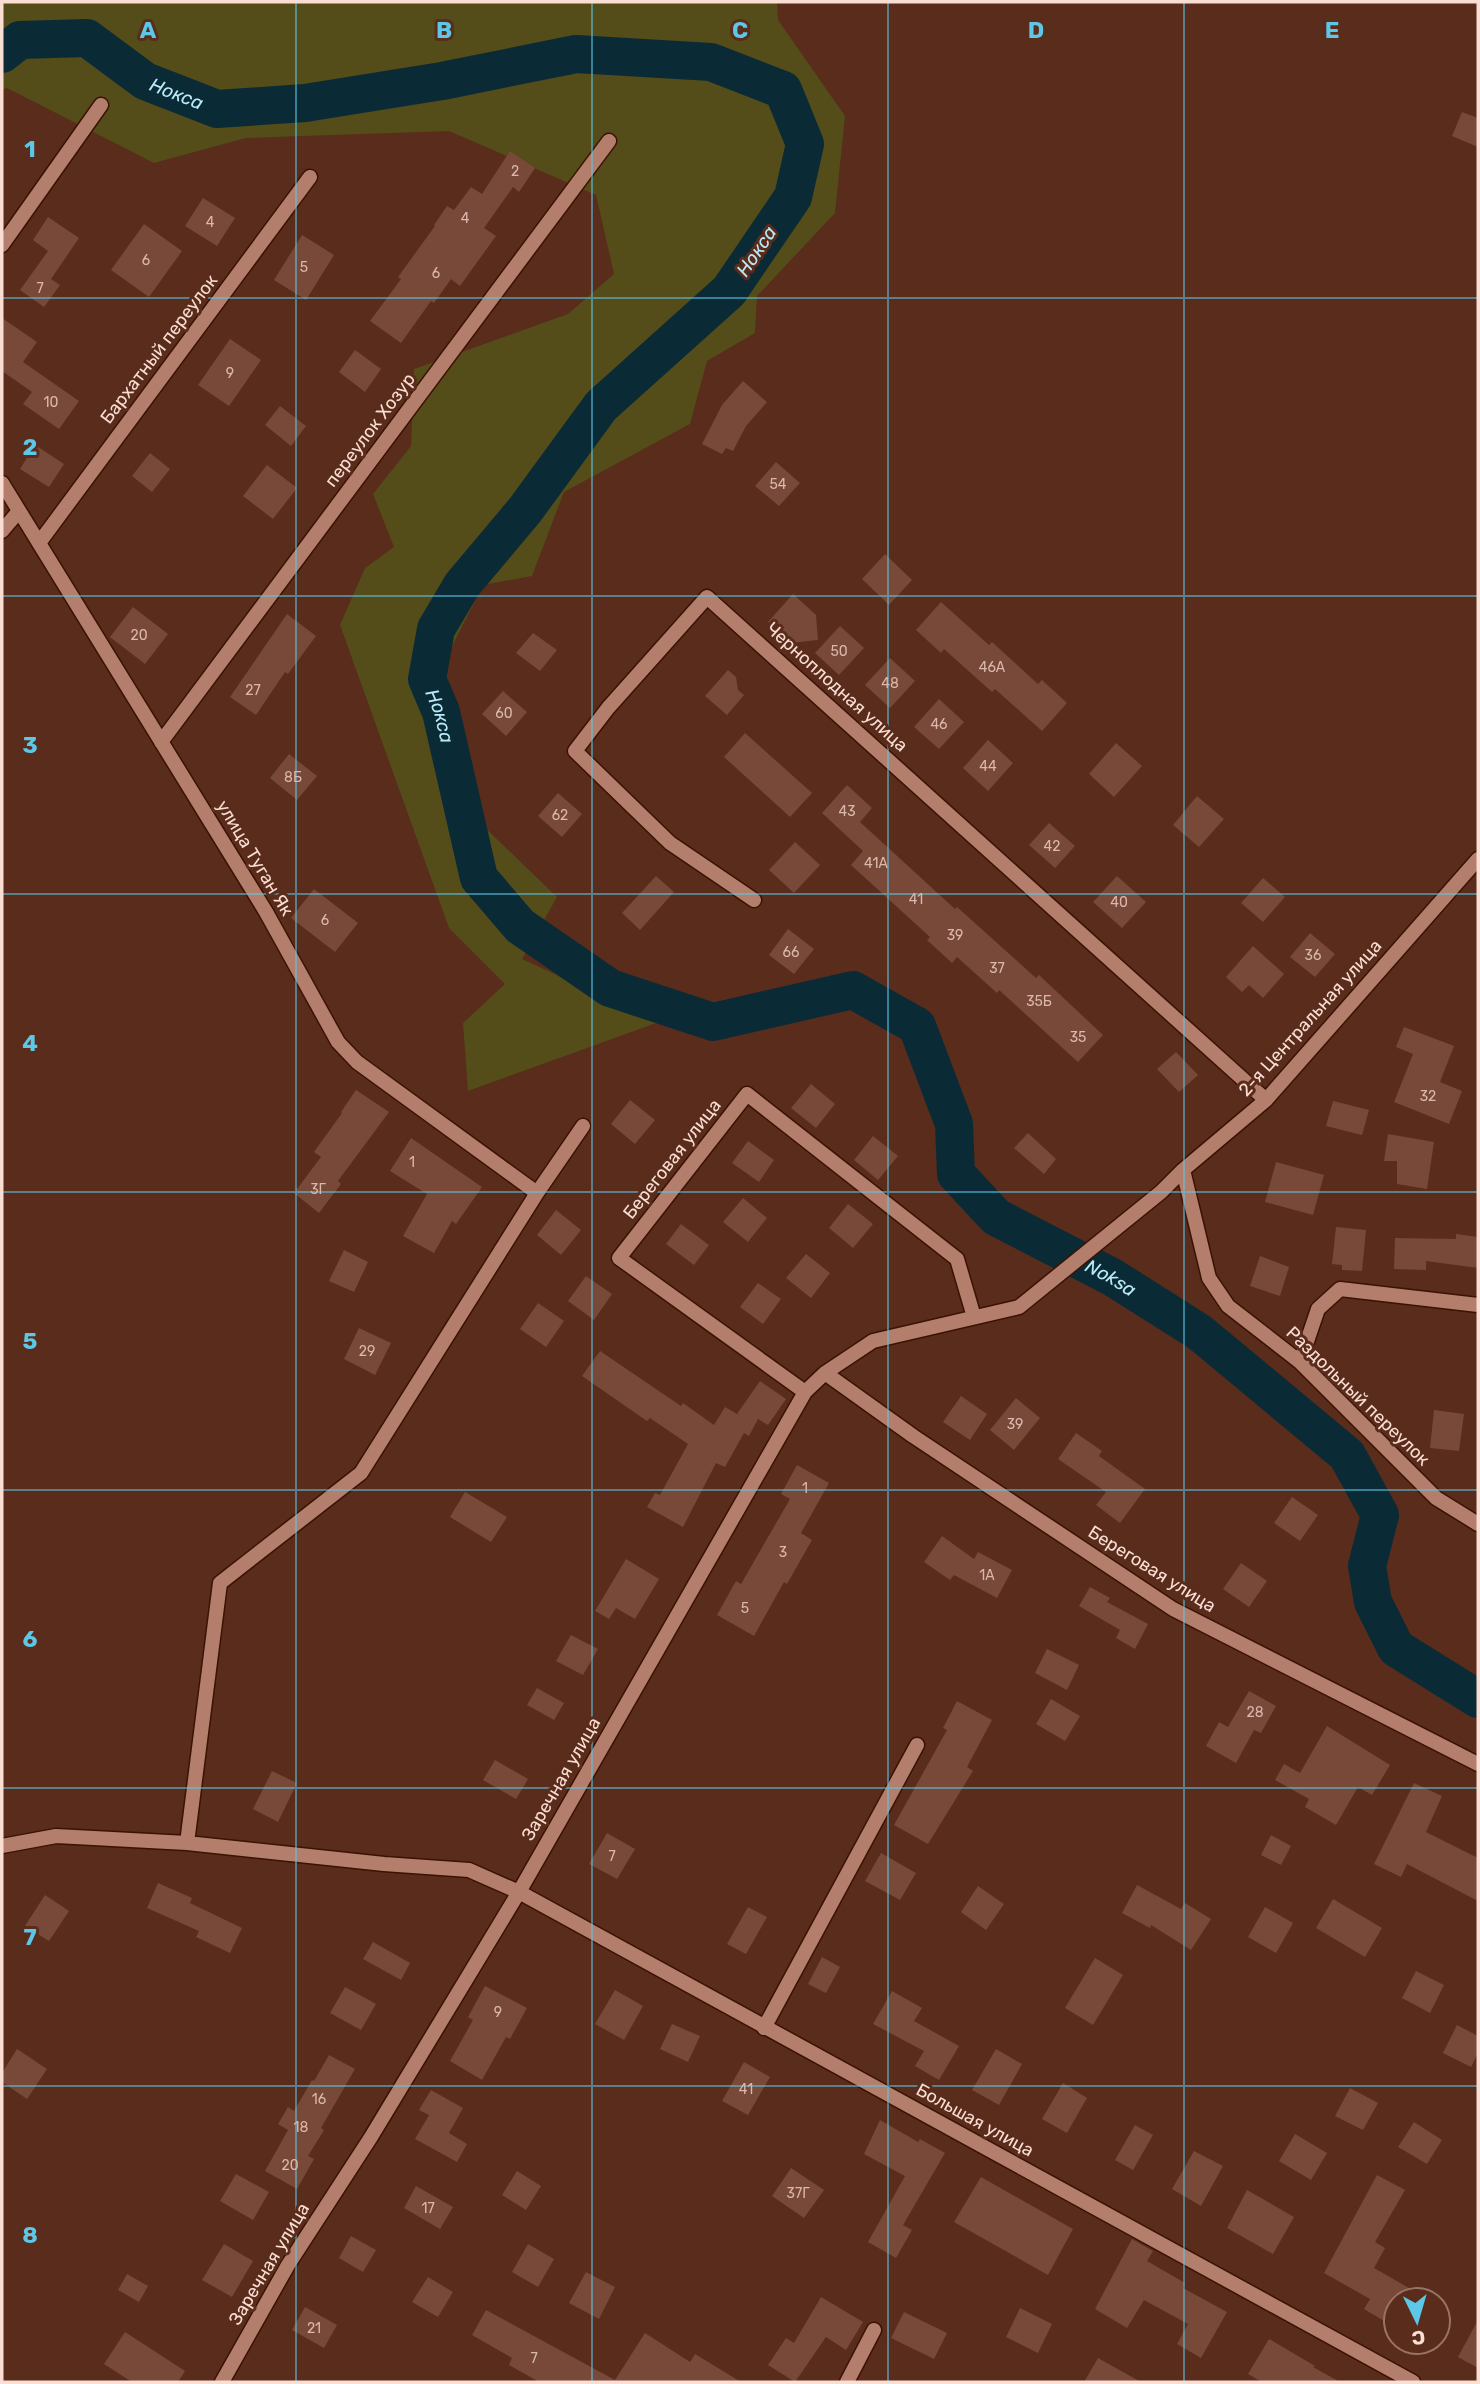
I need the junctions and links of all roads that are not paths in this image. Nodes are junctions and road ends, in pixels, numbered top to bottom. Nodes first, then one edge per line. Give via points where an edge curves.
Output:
1 (101, 105) dead end
2 (609, 141) dead end
3 (310, 177) dead end
4 (2, 246) edge
5 (2, 483) edge
6 (19, 511) junction
7 (2, 531) edge
8 (39, 543) junction
9 (161, 742) junction
10 (1478, 859) edge
11 (754, 900) dead end
12 (1266, 1100) junction
13 (583, 1126) dead end
14 (1183, 1170) junction
15 (537, 1193) junction
16 (1478, 1305) edge
17 (1019, 1307) joint
18 (974, 1317) junction
19 (1300, 1362) junction
20 (825, 1373) junction
21 (805, 1392) junction
22 (1478, 1524) edge
23 (917, 1745) dead end
24 (1478, 1764) edge
25 (187, 1843) junction
26 (2, 1846) edge
27 (519, 1892) junction
28 (764, 2028) junction
29 (874, 2330) dead end
30 (222, 2382) edge
31 (847, 2382) edge
32 (1413, 2382) edge

1 - 4 street
2 - 9 street, переулок Хозур
3 - 8 street, Бархатный переулок
5 - 6 street, улица Туган Як
6 - 7 street
6 - 8 street, улица Туган Як
8 - 9 street, улица Туган Як
9 - 15 street, улица Туган Як via 266,912 338,1042 357,1062
10 - 12 street, 2-я Центральная улица
11 - 12 street, Черноплодная улица via 670,843 575,751 707,597
12 - 14 street, 2-я Центральная улица
13 - 15 street
14 - 17 street, 2-я Центральная улица
14 - 19 street, Раздольный переулок via 1209,1278 1228,1306
15 - 25 street via 361,1474 220,1583
16 - 19 street via 1340,1289 1318,1309
17 - 18 street, Заречная улица
18 - 20 street, Заречная улица via 873,1341
18 - 21 street, Береговая улица via 957,1259 747,1094 619,1258
19 - 22 street, Раздольный переулок via 1436,1498
20 - 21 street, Заречная улица
20 - 24 street, Береговая улица via 1173,1609
21 - 27 street, Заречная улица
23 - 28 street
25 - 26 street, Большая улица via 56,1836
25 - 27 street, Большая улица via 468,1870
27 - 28 street, Большая улица
27 - 30 street, Заречная улица via 372,2137 288,2264
28 - 32 street, Большая улица
29 - 31 street

